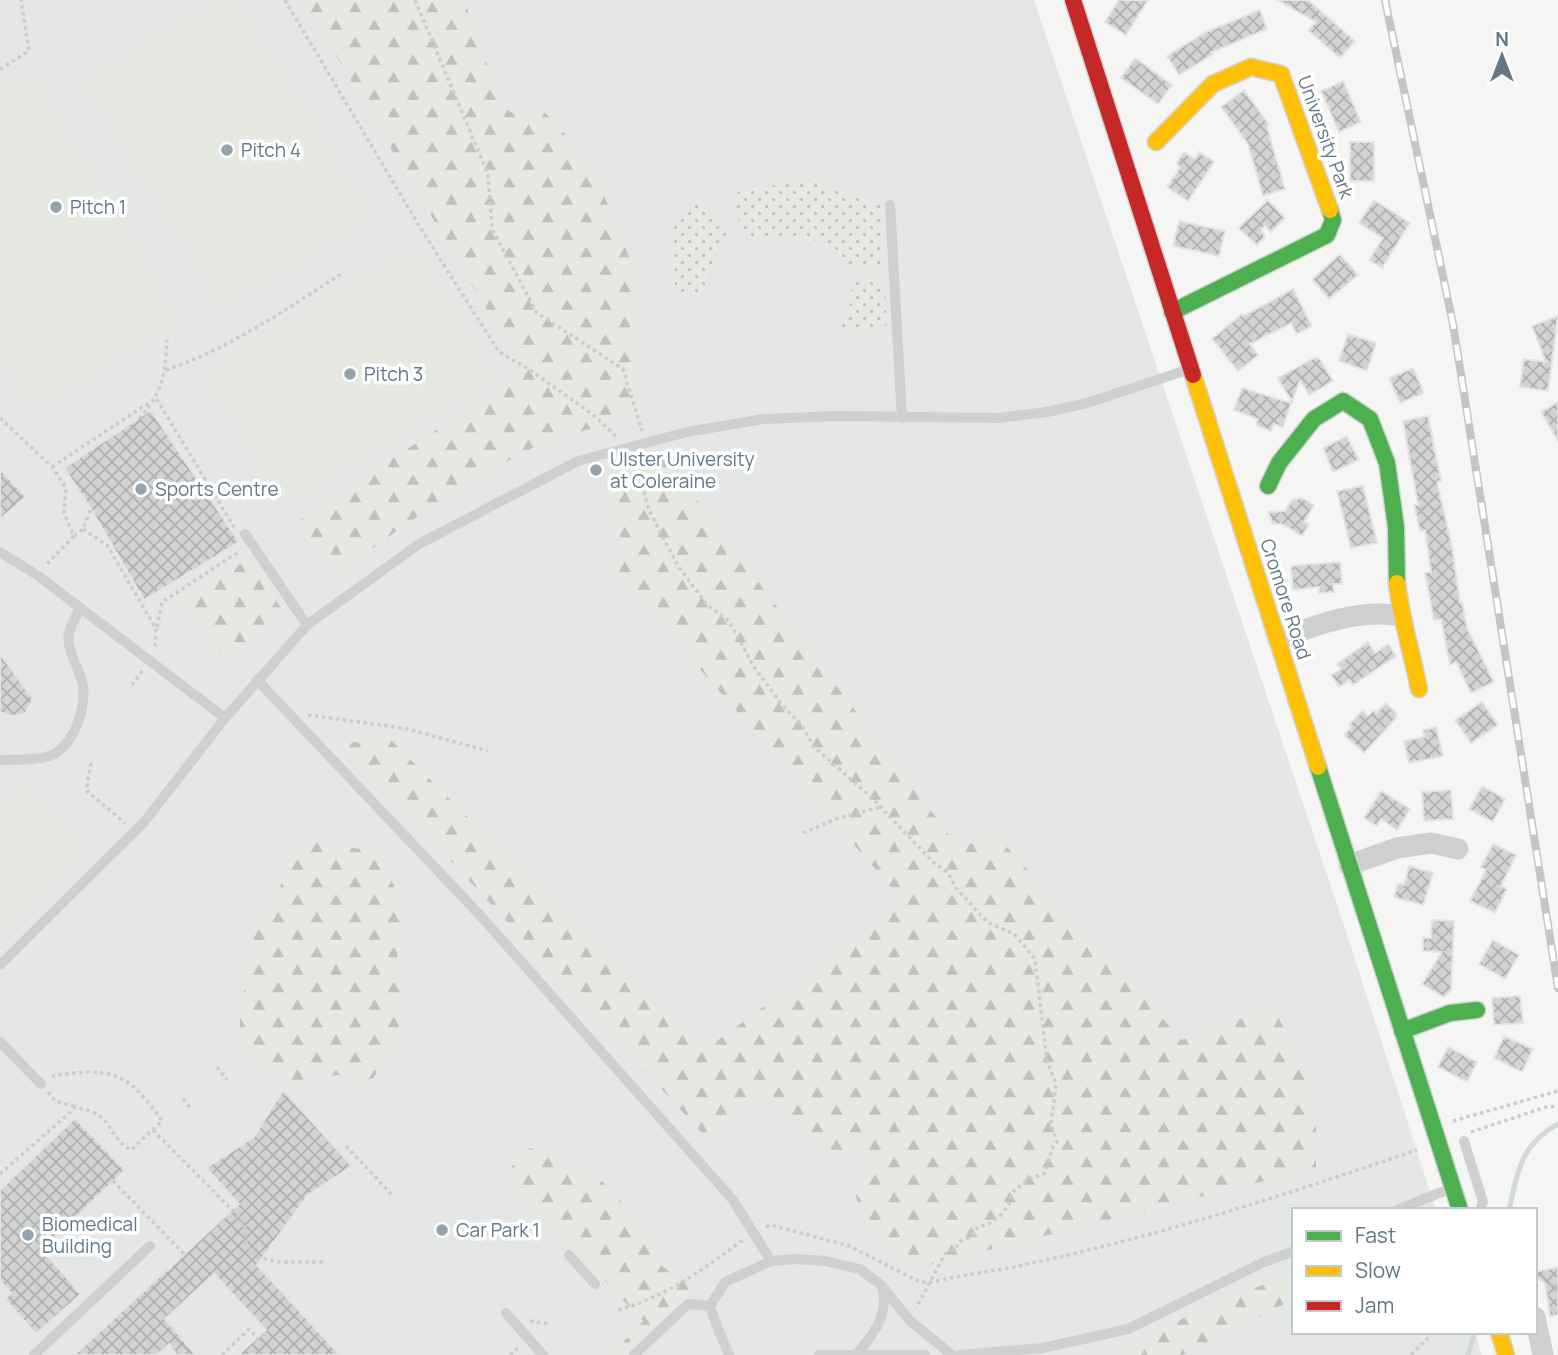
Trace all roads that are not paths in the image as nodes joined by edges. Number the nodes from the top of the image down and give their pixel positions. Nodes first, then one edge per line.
1 (1073, 0) edge
2 (1156, 142) dead end
3 (890, 205) dead end
4 (1172, 312) junction
5 (1190, 369) junction
6 (902, 418) junction
7 (1268, 486) dead end
8 (241, 532) road end
9 (0, 552) edge
10 (80, 608) junction
11 (1401, 616) junction
12 (307, 625) junction
13 (1278, 640) junction
14 (257, 680) junction
15 (1419, 689) dead end
16 (225, 718) junction
17 (0, 760) edge
18 (1458, 849) dead end
19 (1349, 865) junction
20 (0, 965) edge
21 (1477, 1010) dead end
22 (1402, 1031) junction
23 (0, 1042) edge
24 (41, 1084) road end
25 (1464, 1141) dead end
26 (1452, 1188) junction
27 (1402, 1208) edge
28 (1459, 1208) edge
29 (1481, 1208) edge
30 (150, 1246) dead end
31 (1292, 1252) edge
32 (569, 1255) dead end
33 (771, 1261) junction
34 (595, 1284) dead end
35 (881, 1285) junction
36 (710, 1306) junction
37 (506, 1313) dead end
38 (1537, 1326) edge
39 (1500, 1334) edge
40 (540, 1351) edge
41 (857, 1354) edge
42 (34, 1355) edge
43 (526, 1355) edge
44 (634, 1355) edge
45 (729, 1355) edge
46 (819, 1355) edge
47 (925, 1355) edge
48 (952, 1355) edge
49 (960, 1355) edge
50 (1506, 1355) edge
51 (1543, 1355) edge

1 - 4 main road, Cromore Road
2 - 4 main road, University Park
3 - 6 lane
4 - 5 main road, Cromore Road
5 - 6 lane
5 - 13 main road, Cromore Road
6 - 12 lane
7 - 11 main road
8 - 12 lane
9 - 10 lane
10 - 16 lane
10 - 17 lane
11 - 13 street
11 - 15 main road
12 - 14 lane
13 - 19 main road, Cromore Road
14 - 16 lane
14 - 33 lane
16 - 20 lane
18 - 19 street
19 - 22 main road, Cromore Road
21 - 22 main road
22 - 26 main road, Cromore Road
23 - 24 lane
25 - 29 lane
26 - 27 lane
26 - 28 main road, Cromore Road
30 - 42 lane
31 - 49 lane
32 - 34 lane
33 - 35 lane
33 - 36 lane
35 - 41 lane
35 - 48 lane
36 - 44 lane
36 - 45 lane
37 - 40 lane
38 - 51 street
39 - 50 main road
40 - 43 lane
41 - 46 lane
41 - 47 lane

